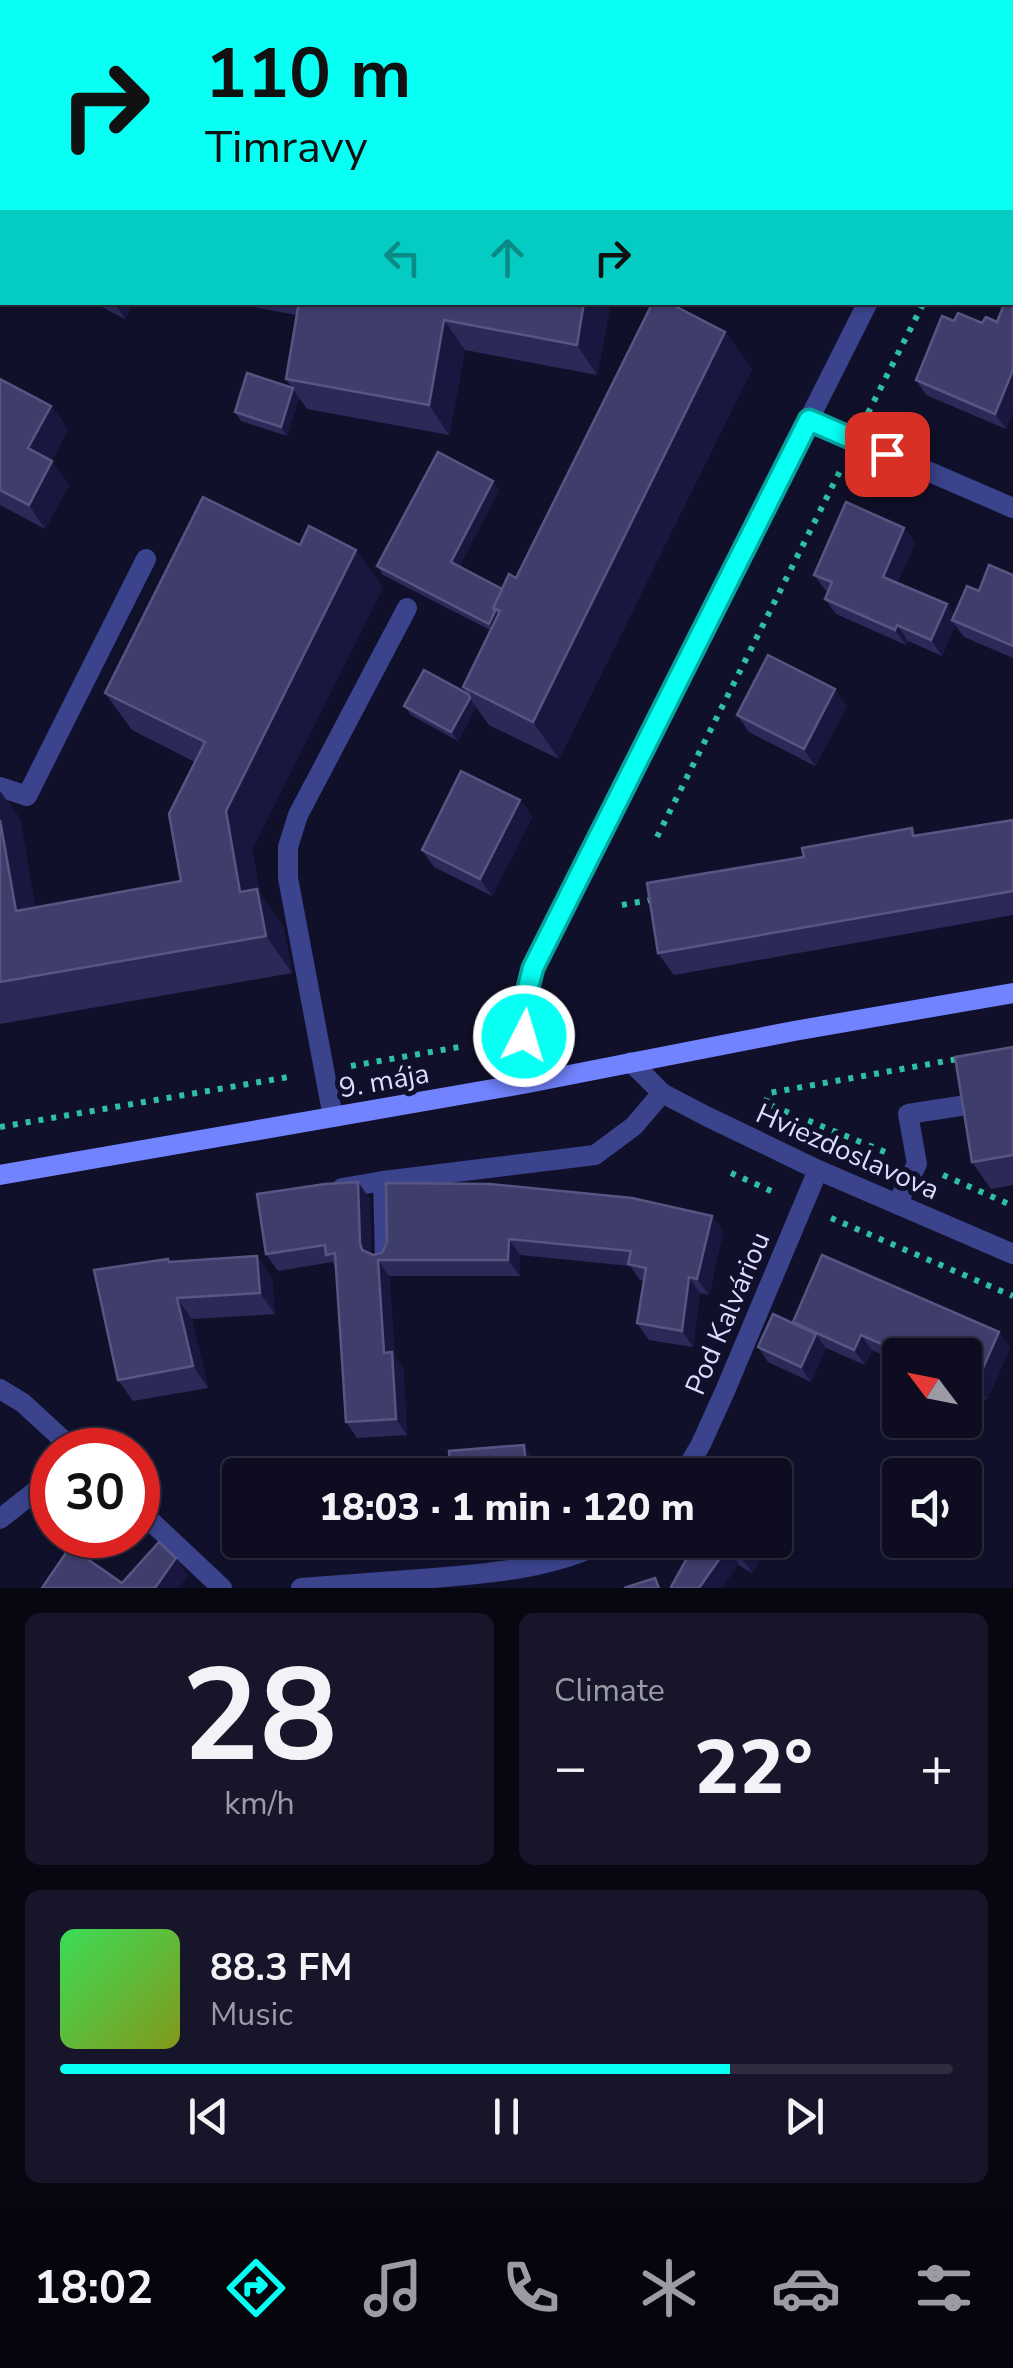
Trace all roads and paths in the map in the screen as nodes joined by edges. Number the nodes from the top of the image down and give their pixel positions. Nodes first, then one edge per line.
1 (866, 305) edge
2 (922, 305) edge
3 (867, 414) dead end
4 (809, 420) junction
5 (844, 463) dead end
6 (1013, 508) edge
7 (146, 559) dead end
8 (407, 608) dead end
9 (0, 787) edge
10 (657, 837) dead end
11 (672, 896) edge
12 (622, 905) dead end
13 (1013, 993) edge
14 (465, 1046) dead end
15 (975, 1056) edge
16 (631, 1062) junction
17 (325, 1071) junction
18 (528, 1082) junction
19 (662, 1093) junction
20 (765, 1103) dead end
21 (960, 1106) edge
22 (333, 1117) junction
23 (0, 1128) edge
24 (818, 1170) junction
25 (732, 1173) dead end
26 (0, 1176) edge
27 (382, 1181) junction
28 (342, 1188) edge
29 (896, 1204) junction
30 (802, 1205) junction
31 (1013, 1254) edge
32 (385, 1258) edge
33 (1013, 1296) edge
34 (0, 1389) edge
35 (50, 1428) edge
36 (692, 1458) edge
37 (30, 1495) edge
38 (0, 1519) edge
39 (160, 1530) edge
40 (560, 1558) edge
41 (222, 1588) edge
42 (301, 1588) edge

1 - 4 street
2 - 3 path
4 - 6 street
4 - 18 street
5 - 10 path
7 - 9 street
8 - 17 street
11 - 12 path
13 - 16 main road, 9. mája
14 - 17 path
15 - 20 path
16 - 18 main road, 9. mája
16 - 19 street, Hviezdoslavova
17 - 22 street
17 - 23 path
18 - 22 main road, 9. mája
19 - 24 street, Hviezdoslavova
19 - 27 street
21 - 29 street
22 - 26 main road, 9. mája
24 - 29 street, Hviezdoslavova
24 - 30 street, Pod Kalváriou
25 - 30 path
27 - 28 street
27 - 32 street
29 - 31 street, Hviezdoslavova
30 - 33 path
30 - 36 street, Pod Kalváriou
34 - 35 street
37 - 38 street
39 - 41 street
40 - 42 street

